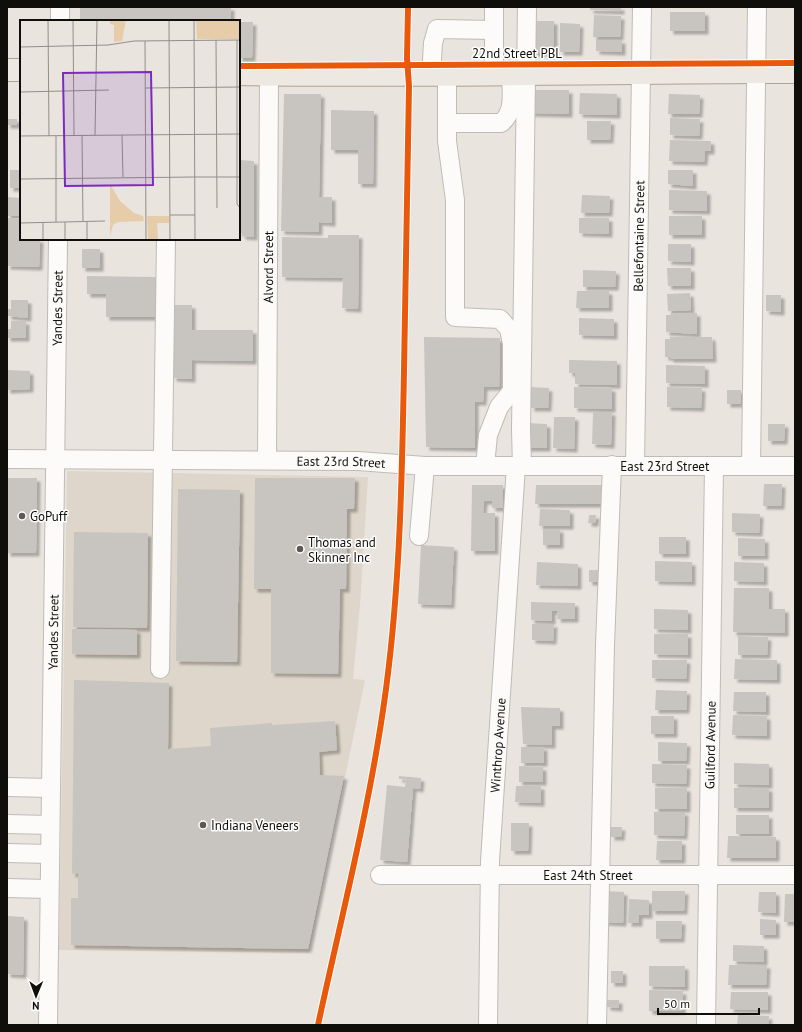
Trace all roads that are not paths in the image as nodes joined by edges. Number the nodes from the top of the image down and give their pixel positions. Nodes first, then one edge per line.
1 (60, 7) edge
2 (494, 7) edge
3 (527, 7) edge
4 (642, 7) edge
5 (757, 7) edge
6 (60, 20) edge
7 (494, 30) junction
8 (7, 70) edge
9 (20, 70) edge
10 (642, 71) junction
11 (756, 72) junction
12 (795, 72) edge
13 (510, 73) junction
14 (240, 74) edge
15 (269, 74) junction
16 (439, 76) junction
17 (447, 123) junction
18 (58, 240) edge
19 (166, 240) edge
20 (7, 459) edge
21 (55, 460) junction
22 (163, 460) junction
23 (267, 460) junction
24 (612, 465) junction
25 (635, 465) junction
26 (425, 466) junction
27 (485, 466) junction
28 (519, 466) junction
29 (714, 466) junction
30 (751, 466) junction
31 (795, 466) edge
32 (419, 536) dead end
33 (160, 669) dead end
34 (7, 787) edge
35 (50, 788) junction
36 (7, 824) edge
37 (50, 824) junction
38 (7, 853) edge
39 (49, 854) junction
40 (380, 875) dead end
41 (490, 875) junction
42 (600, 875) junction
43 (707, 875) junction
44 (795, 875) edge
45 (7, 888) edge
46 (48, 889) junction
47 (48, 1025) edge
48 (488, 1025) edge
49 (597, 1025) edge
50 (706, 1025) edge

1 - 6 street
2 - 7 street
3 - 13 street
4 - 10 street, Bellefontaine Street
5 - 11 street
7 - 13 street
7 - 16 street
8 - 9 main road
10 - 11 main road
10 - 13 main road
10 - 25 street, Bellefontaine Street
11 - 12 main road
11 - 30 street
13 - 16 main road
13 - 17 street
13 - 28 street, Winthrop Avenue
14 - 15 main road
15 - 16 main road
15 - 23 street, Alvord Street
16 - 17 street
17 - 27 street
18 - 21 street, Yandes Street
19 - 22 street
20 - 21 street, East 23rd Street
21 - 22 street, East 23rd Street
21 - 35 street, Yandes Street
22 - 23 street, East 23rd Street
22 - 33 street
23 - 26 street, East 23rd Street
24 - 25 street, East 23rd Street
24 - 28 street, East 23rd Street
24 - 42 street
25 - 29 street, East 23rd Street
26 - 27 street, East 23rd Street
26 - 32 street
27 - 28 street, East 23rd Street
28 - 41 street, Winthrop Avenue
29 - 30 street, East 23rd Street
29 - 43 street, Guilford Avenue
30 - 31 street, East 23rd Street
34 - 35 street
35 - 37 street, Yandes Street
36 - 37 street
37 - 39 street, Yandes Street
38 - 39 street
39 - 46 street, Yandes Street
40 - 41 street, East 24th Street
41 - 42 street, East 24th Street
41 - 48 street, Winthrop Avenue
42 - 43 street, East 24th Street
42 - 49 street
43 - 44 street, East 24th Street
43 - 50 street, Guilford Avenue
45 - 46 street
46 - 47 street, Yandes Street

